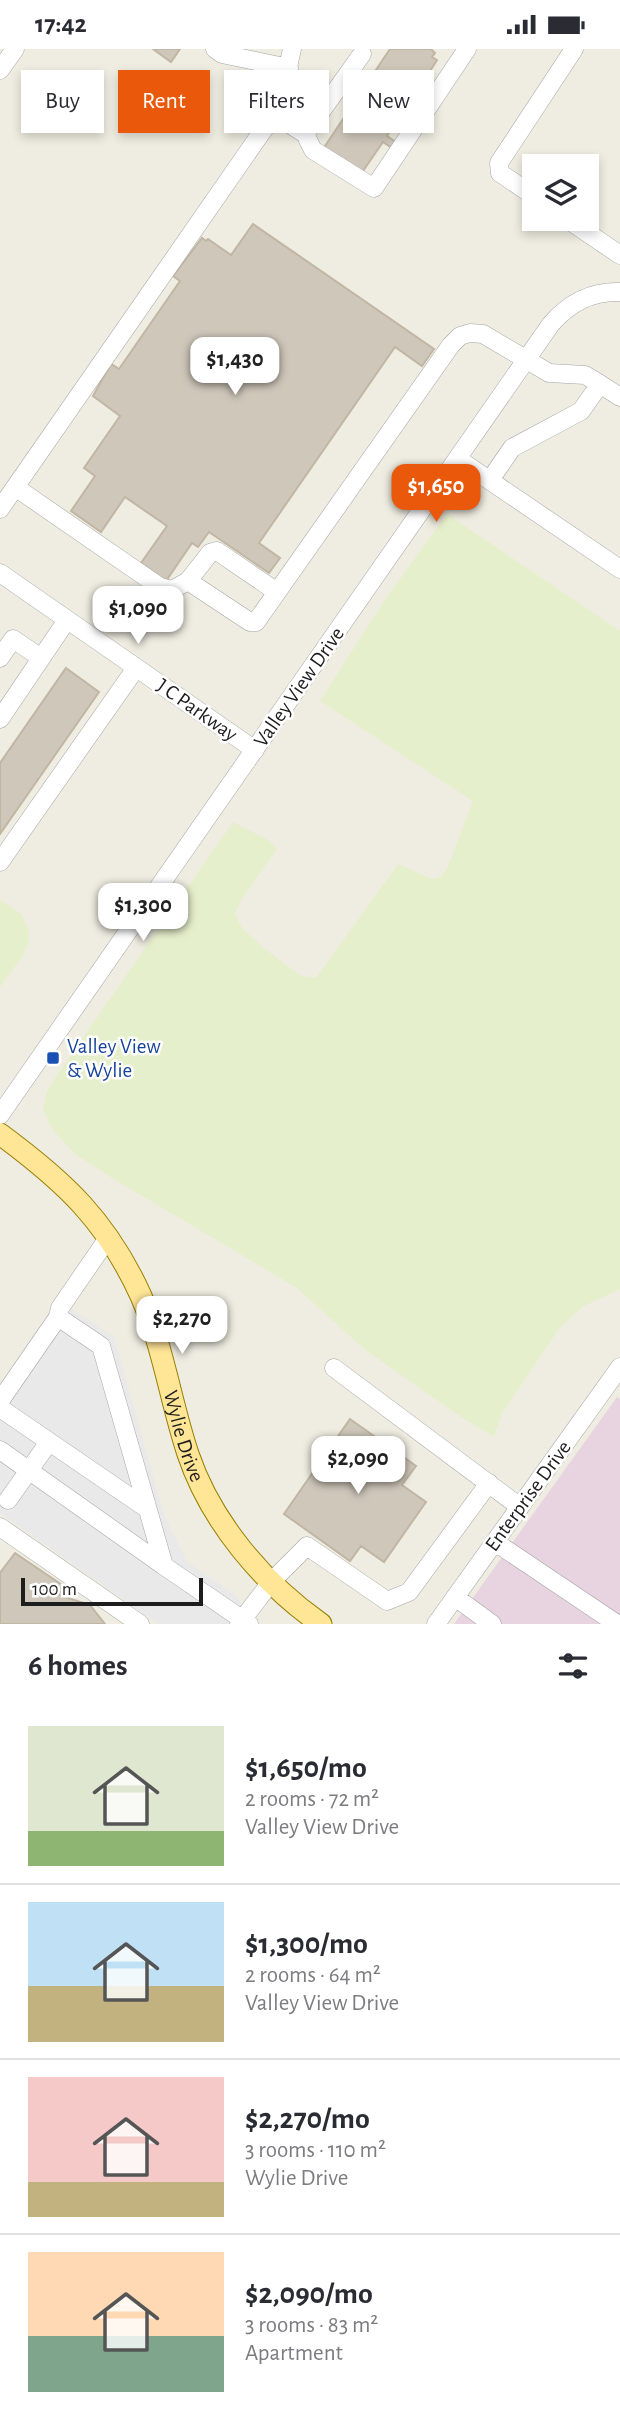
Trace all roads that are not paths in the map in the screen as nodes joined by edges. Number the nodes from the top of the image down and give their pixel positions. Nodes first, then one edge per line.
1 (15, 49) edge
2 (215, 49) edge
3 (292, 49) edge
4 (467, 49) edge
5 (574, 49) edge
6 (360, 51) edge
7 (289, 68) joint
8 (0, 70) edge
9 (260, 133) edge
10 (305, 134) joint
11 (522, 188) edge
12 (586, 231) edge
13 (619, 251) edge
14 (620, 292) edge
15 (525, 360) junction
16 (600, 384) junction
17 (620, 397) edge
18 (458, 459) junction
19 (490, 480) junction
20 (15, 487) junction
21 (0, 509) edge
22 (620, 569) edge
23 (0, 573) edge
24 (188, 581) junction
25 (277, 592) junction
26 (67, 620) junction
27 (6, 635) edge
28 (0, 658) edge
29 (41, 658) junction
30 (136, 668) junction
31 (0, 719) edge
32 (255, 750) junction
33 (0, 862) edge
34 (0, 1115) edge
35 (0, 1134) edge
36 (108, 1238) junction
37 (58, 1317) junction
38 (620, 1367) edge
39 (334, 1368) dead end
40 (0, 1401) edge
41 (0, 1408) edge
42 (49, 1441) junction
43 (0, 1450) edge
44 (29, 1470) junction
45 (489, 1483) junction
46 (4, 1497) edge
47 (520, 1507) junction
48 (146, 1508) junction
49 (0, 1517) edge
50 (0, 1527) edge
51 (495, 1542) junction
52 (164, 1566) junction
53 (271, 1582) junction
54 (455, 1597) junction
55 (243, 1623) edge
56 (140, 1624) edge
57 (321, 1624) edge
58 (436, 1624) edge
59 (492, 1624) edge
60 (617, 1624) edge

1 - 8 street
2 - 7 street
3 - 7 street
4 - 10 street
5 - 11 street
6 - 10 street
9 - 20 street
12 - 13 street
14 - 15 street, Valley View Drive
15 - 16 street
15 - 18 street, Valley View Drive
15 - 25 street
16 - 17 street
16 - 19 street
18 - 19 street
18 - 32 street, Valley View Drive
19 - 22 street
20 - 21 street
20 - 24 street
23 - 26 street, J C Parkway
24 - 25 street
24 - 25 street
26 - 29 street
26 - 30 street, J C Parkway
27 - 28 street
27 - 29 street
29 - 31 street
30 - 32 street, J C Parkway
30 - 33 street
32 - 34 street, Valley View Drive
35 - 36 main road, Wylie Drive
36 - 37 street
36 - 53 main road, Wylie Drive
37 - 40 street
37 - 48 street
38 - 47 street, Enterprise Drive
39 - 45 street
41 - 42 street
42 - 44 street
42 - 48 street
43 - 44 street
44 - 46 street
44 - 52 street
45 - 47 street
45 - 53 street
46 - 49 street
47 - 51 street, Enterprise Drive
48 - 52 street
50 - 56 street
51 - 54 street, Enterprise Drive
51 - 60 street
52 - 55 street
53 - 55 street
53 - 57 main road, Wylie Drive
54 - 58 street, Enterprise Drive
54 - 59 street

